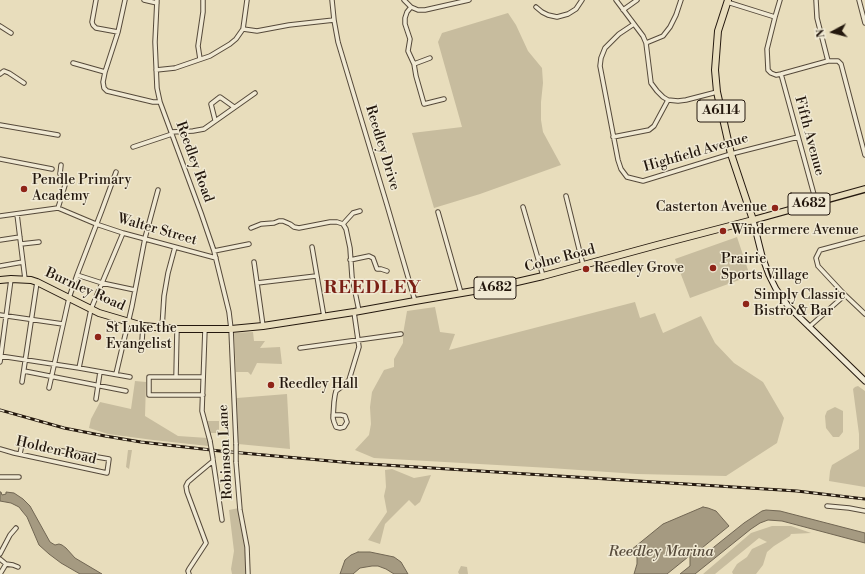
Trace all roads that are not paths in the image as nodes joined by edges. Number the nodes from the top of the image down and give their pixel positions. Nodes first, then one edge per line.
1 (96, 0) edge
2 (125, 0) edge
3 (144, 0) edge
4 (203, 0) edge
5 (247, 0) edge
6 (332, 0) edge
7 (404, 0) edge
8 (469, 0) edge
9 (582, 0) edge
10 (616, 0) edge
11 (637, 0) edge
12 (681, 0) edge
13 (780, 0) edge
14 (816, 0) edge
15 (859, 0) edge
16 (728, 1) edge
17 (157, 2) edge
18 (411, 7) junction
19 (536, 7) dead end
20 (623, 10) junction
21 (775, 17) junction
22 (334, 20) junction
23 (865, 23) edge
24 (634, 24) junction
25 (0, 26) edge
26 (243, 29) junction
27 (118, 32) junction
28 (11, 33) dead end
29 (646, 43) junction
30 (430, 58) dead end
31 (200, 60) junction
32 (828, 61) junction
33 (73, 62) dead end
34 (414, 64) junction
35 (156, 70) junction
36 (105, 72) junction
37 (0, 74) edge
38 (781, 74) junction
39 (24, 83) dead end
40 (717, 92) junction
41 (255, 93) dead end
42 (444, 99) dead end
43 (668, 100) junction
44 (160, 102) junction
45 (234, 107) junction
46 (215, 120) junction
47 (0, 125) edge
48 (171, 133) junction
49 (58, 135) dead end
50 (613, 137) junction
51 (798, 137) junction
52 (133, 147) dead end
53 (731, 154) junction
54 (865, 155) edge
55 (0, 159) edge
56 (61, 165) dead end
57 (52, 169) dead end
58 (116, 172) dead end
59 (865, 188) edge
60 (158, 190) dead end
61 (566, 196) dead end
62 (816, 202) junction
63 (523, 207) dead end
64 (58, 208) junction
65 (360, 212) dead end
66 (438, 212) dead end
67 (17, 214) junction
68 (0, 216) edge
69 (753, 220) junction
70 (96, 224) junction
71 (343, 224) junction
72 (251, 228) dead end
73 (123, 233) junction
74 (20, 237) junction
75 (145, 238) junction
76 (865, 238) edge
77 (0, 240) edge
78 (39, 242) dead end
79 (21, 244) junction
80 (249, 244) dead end
81 (175, 247) junction
82 (312, 247) dead end
83 (214, 251) junction
84 (216, 258) junction
85 (350, 260) junction
86 (23, 262) junction
87 (254, 262) dead end
88 (583, 265) junction
89 (0, 266) edge
90 (387, 271) dead end
91 (77, 275) junction
92 (316, 276) junction
93 (543, 276) junction
94 (11, 279) junction
95 (25, 279) junction
96 (0, 280) edge
97 (37, 282) junction
98 (102, 283) junction
99 (257, 283) junction
100 (135, 290) junction
101 (461, 294) junction
102 (845, 295) junction
103 (69, 298) junction
104 (415, 301) junction
105 (91, 309) junction
106 (357, 312) junction
107 (865, 314) edge
108 (0, 315) edge
109 (6, 316) junction
110 (324, 317) junction
111 (31, 320) junction
112 (129, 322) junction
113 (63, 324) junction
114 (143, 326) junction
115 (263, 326) junction
116 (810, 327) junction
117 (162, 328) junction
118 (204, 328) junction
119 (231, 328) junction
120 (177, 329) junction
121 (401, 334) dead end
122 (359, 340) junction
123 (142, 341) dead end
124 (300, 348) dead end
125 (0, 356) edge
126 (25, 359) junction
127 (0, 362) edge
128 (55, 364) junction
129 (80, 368) junction
130 (24, 371) junction
131 (100, 372) junction
132 (116, 374) junction
133 (52, 377) junction
134 (130, 377) dead end
135 (176, 377) junction
136 (203, 377) junction
137 (865, 381) edge
138 (22, 382) dead end
139 (97, 385) junction
140 (49, 388) dead end
141 (126, 391) dead end
142 (203, 396) junction
143 (96, 399) dead end
144 (334, 415) junction
145 (0, 449) edge
146 (20, 454) junction
147 (213, 460) junction
148 (0, 477) edge
149 (19, 477) dead end
150 (827, 506) dead end
151 (865, 511) edge
152 (222, 520) dead end
153 (16, 528) dead end
154 (0, 554) edge
155 (0, 559) edge
156 (6, 564) junction
157 (18, 567) dead end
158 (0, 574) edge
159 (189, 574) edge
160 (248, 574) edge

1 - 27 street
2 - 27 street
3 - 17 street
4 - 31 street
5 - 26 street
6 - 22 street, Reedley Drive
7 - 18 street
8 - 18 street
9 - 19 street
10 - 20 street
11 - 20 street
12 - 29 street
13 - 21 street
14 - 32 street
15 - 23 street
16 - 21 street
16 - 40 highway, A6114
17 - 35 street, Reedley Road
18 - 34 street
20 - 24 street
21 - 38 street
22 - 26 street
22 - 104 street, Reedley Drive
24 - 29 street
24 - 50 street, Highfield Avenue
25 - 28 street
26 - 31 street
27 - 36 street
29 - 43 street
30 - 34 street
31 - 35 street
32 - 38 street
32 - 54 street
33 - 36 street
34 - 42 street
35 - 44 street, Reedley Road
36 - 44 street
37 - 39 street
38 - 51 street, Fifth Avenue
40 - 43 street
40 - 53 highway, A6114
41 - 45 street
43 - 50 street
44 - 48 street, Reedley Road
45 - 46 street
45 - 46 street
46 - 48 street
47 - 49 street
48 - 52 street
48 - 83 street, Reedley Road
50 - 53 street, Highfield Avenue
51 - 53 street, Highfield Avenue
51 - 62 street, Fifth Avenue
53 - 69 highway, A6114
55 - 57 street
56 - 64 street
58 - 70 street
59 - 62 main road, Colne Road / A682
60 - 75 street
61 - 88 street
62 - 69 main road, Colne Road / A682
63 - 93 street
64 - 67 street
64 - 70 street, Walter Street
65 - 71 street
66 - 101 street
67 - 68 street
67 - 74 street
69 - 88 highway, Colne Road / A682
69 - 116 street
70 - 73 street, Walter Street
70 - 91 street
71 - 72 street
71 - 85 street
73 - 75 street, Walter Street
73 - 98 street
74 - 77 street
74 - 79 street
75 - 81 street, Walter Street
75 - 100 street
76 - 102 street
78 - 79 street
79 - 86 street
80 - 83 street
81 - 84 street, Walter Street
81 - 117 street
82 - 92 street
83 - 84 street, Reedley Road
84 - 119 street, Reedley Road
85 - 90 street
85 - 106 street
86 - 89 street
86 - 95 street
87 - 99 street
88 - 93 highway, Colne Road / A682
91 - 98 street
91 - 103 street
92 - 99 street
92 - 110 street
93 - 101 highway, Colne Road / A682
94 - 95 highway, Burnley Road / A682
94 - 96 highway, Burnley Road / A682
94 - 109 street
95 - 97 highway, Burnley Road / A682
97 - 103 highway, Burnley Road / A682
97 - 111 street
98 - 100 street
98 - 105 street
99 - 115 street
100 - 112 street
101 - 104 highway, Colne Road / A682
102 - 107 street
102 - 116 street
103 - 105 highway, Burnley Road / A682
103 - 113 street
104 - 106 highway, Colne Road / A682
105 - 112 highway, Burnley Road / A682
105 - 129 street
106 - 110 highway, Colne Road / A682
106 - 122 street
108 - 109 street
109 - 111 street
109 - 125 street
110 - 115 highway, Colne Road / A682
111 - 113 street
111 - 126 street
112 - 114 highway, Burnley Road / A682
112 - 132 street
113 - 128 street
114 - 117 highway, Burnley Road / A682
114 - 123 street
115 - 119 highway, Colne Road / A682
116 - 137 street
117 - 120 highway, Burnley Road / A682
118 - 119 highway, Burnley Road / A682
118 - 120 highway, Burnley Road / A682
118 - 136 street
119 - 160 street, Robinson Lane, bridge
120 - 135 street
121 - 122 street
122 - 124 street
122 - 144 street
125 - 126 street
125 - 127 street
126 - 128 street
126 - 130 street
128 - 129 street
128 - 133 street
129 - 131 street
130 - 133 street
130 - 138 street
131 - 132 street
131 - 139 street
132 - 134 street
133 - 139 street
133 - 140 street
135 - 136 street
135 - 142 street
136 - 142 street
139 - 141 street
139 - 143 street
142 - 147 street, bridge
144 - 144 street
145 - 146 street, Holden Road
146 - 146 street, Holden Road
147 - 152 street
147 - 159 street
148 - 149 street
150 - 151 street
153 - 154 street
155 - 156 street
156 - 157 street
156 - 158 street

